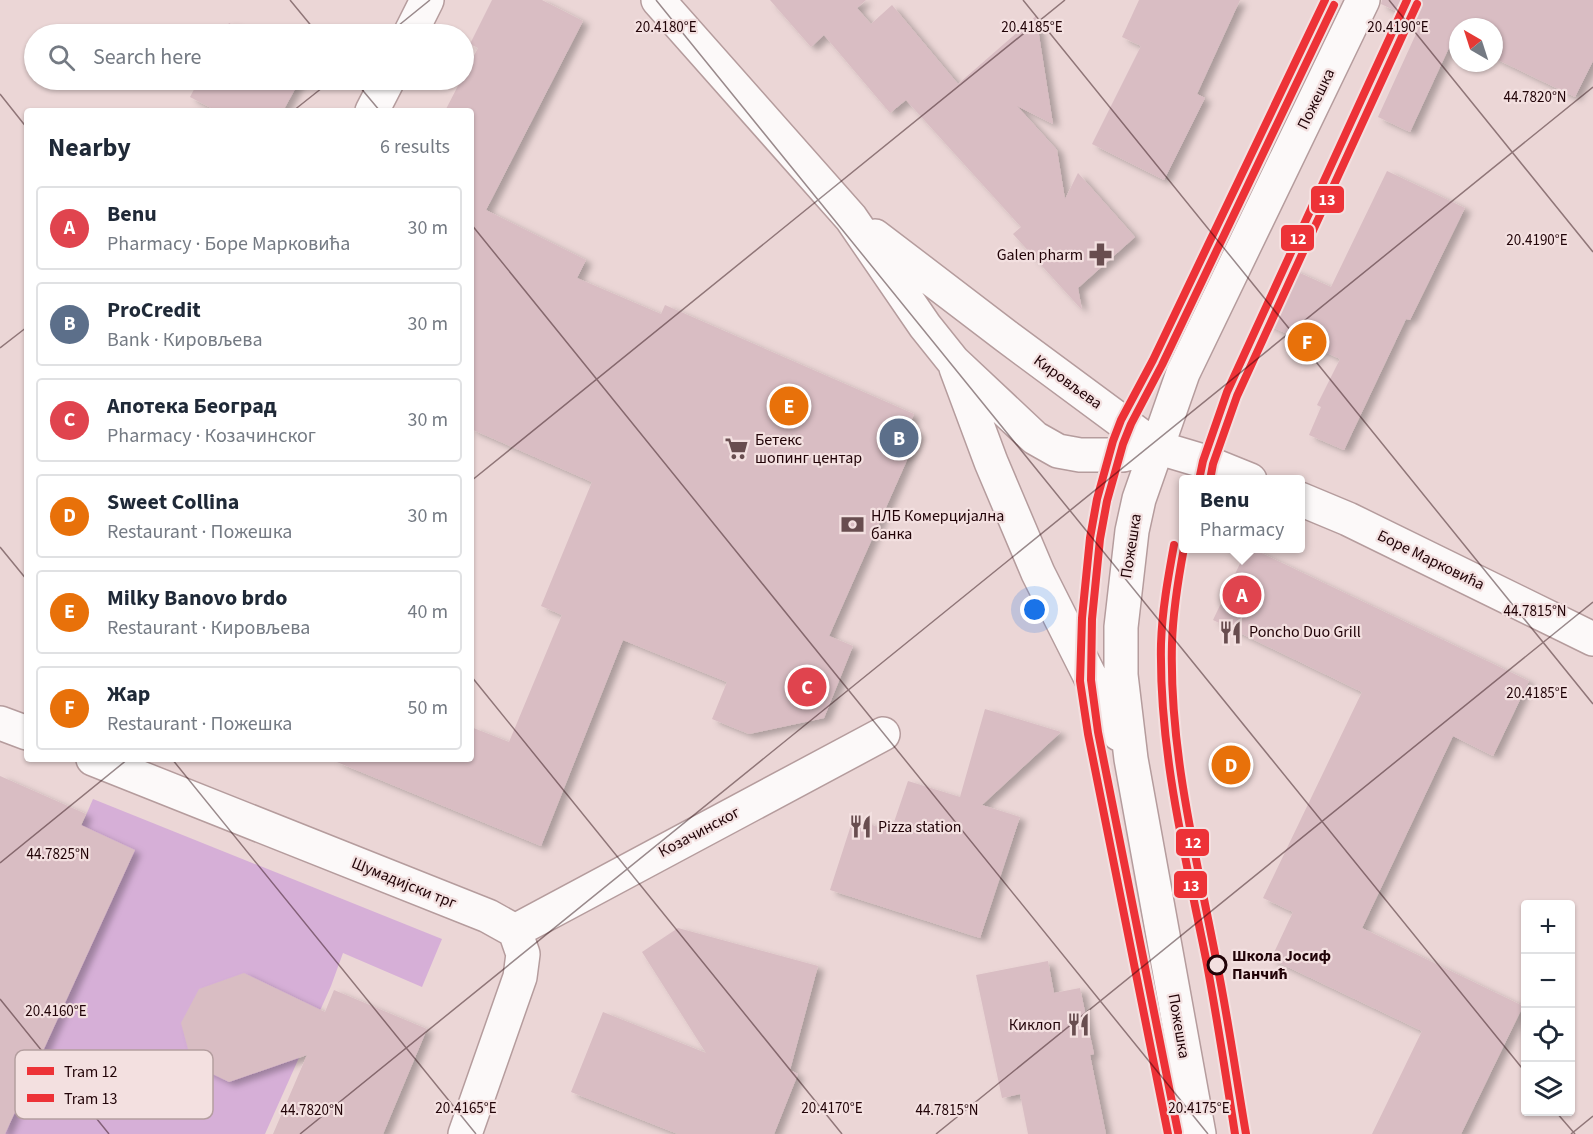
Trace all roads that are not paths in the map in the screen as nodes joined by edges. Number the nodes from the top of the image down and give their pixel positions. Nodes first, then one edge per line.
1 (658, 0) edge
2 (1363, 0) edge
3 (382, 90) edge
4 (373, 108) edge
5 (851, 218) junction
6 (953, 361) junction
7 (1156, 447) junction
8 (1238, 475) edge
9 (1305, 502) edge
10 (1593, 639) edge
11 (0, 723) edge
12 (24, 732) edge
13 (883, 734) dead end
14 (1131, 759) junction
15 (101, 762) edge
16 (515, 931) junction
17 (467, 1134) edge
18 (1199, 1134) edge

1 - 5 main road, Кировљева
2 - 7 main road, Пожешка
3 - 4 main road
5 - 6 main road, Кировљева
5 - 7 main road, Кировљева
6 - 7 main road, Кировљева
6 - 14 main road
7 - 8 main road
7 - 14 main road, Пожешка
9 - 10 main road, Боре Марковића
11 - 12 main road
13 - 16 main road, Козачинског
14 - 18 main road, Пожешка
15 - 16 main road, Шумадијски трг
16 - 17 main road

